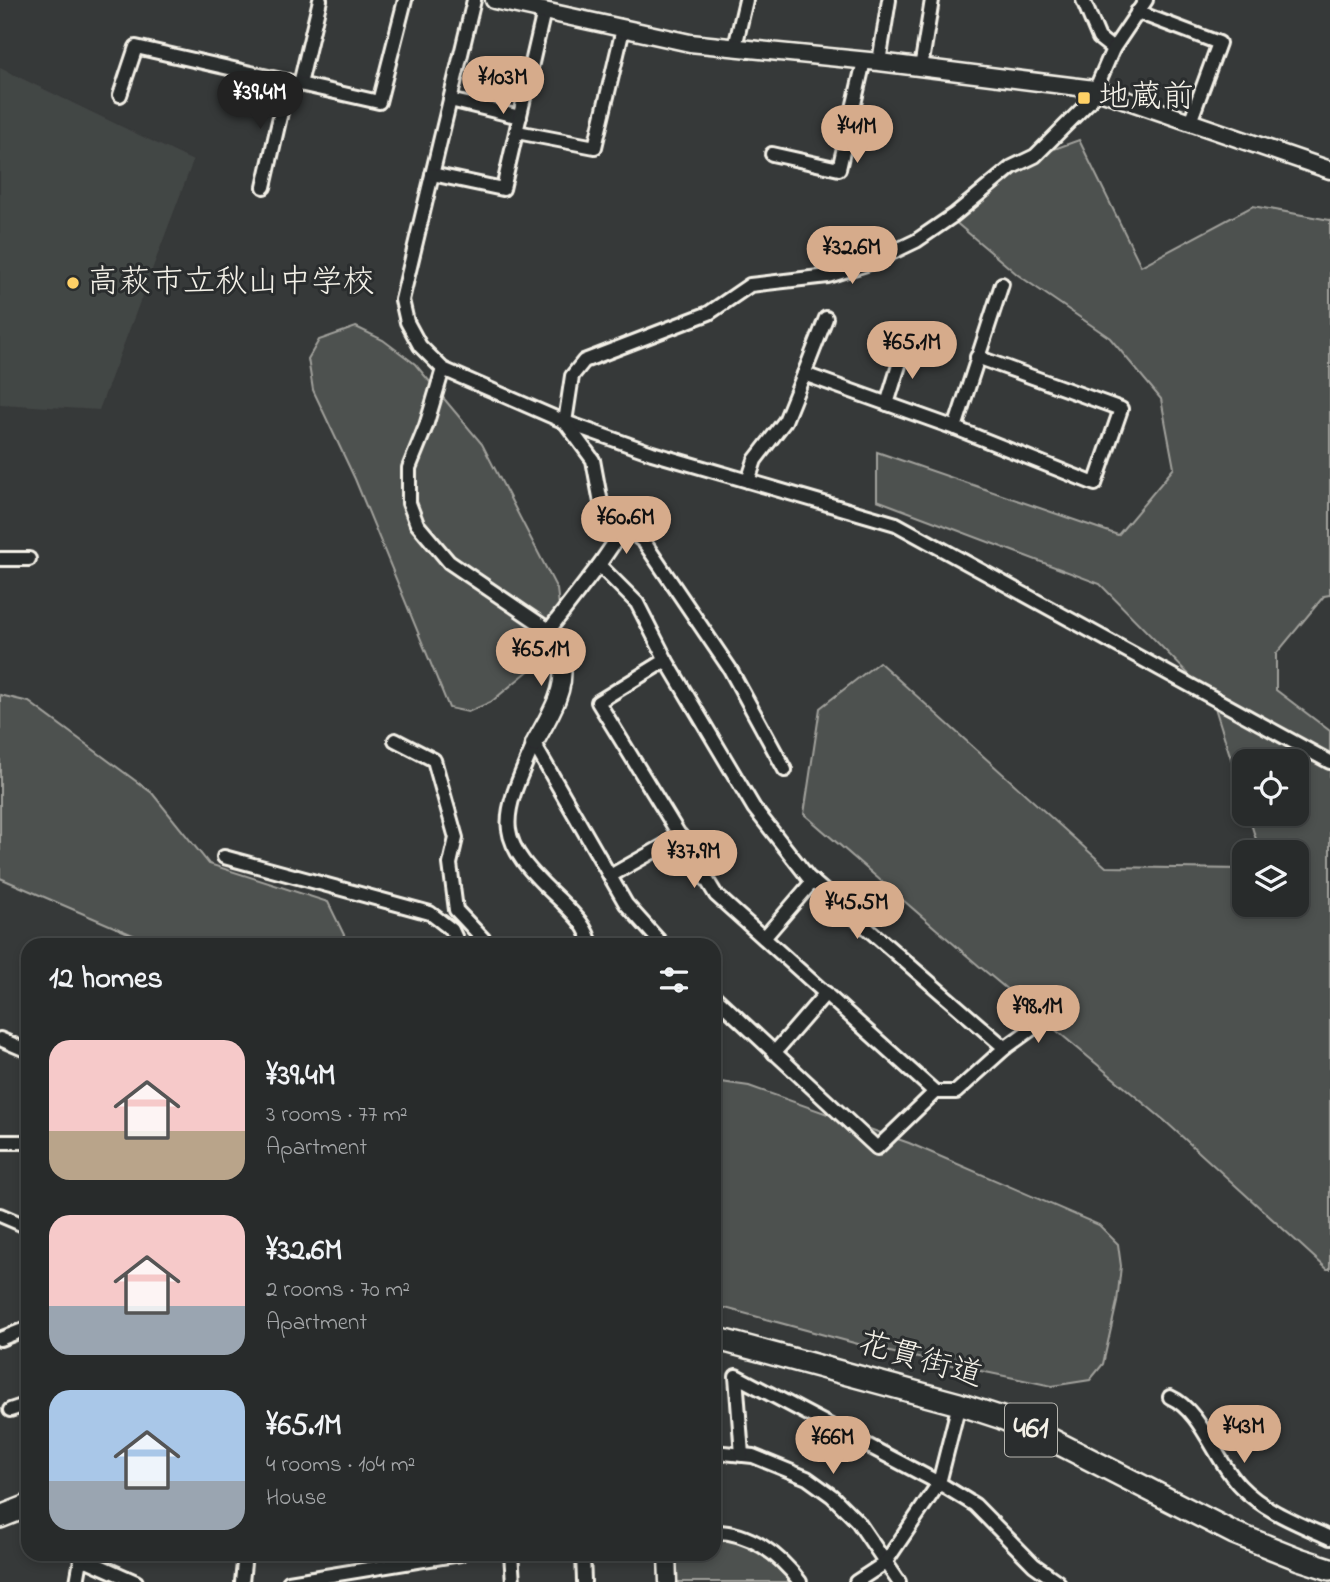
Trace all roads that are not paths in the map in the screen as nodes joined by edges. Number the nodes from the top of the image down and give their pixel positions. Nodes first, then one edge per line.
1 (320, 0) edge
2 (405, 0) edge
3 (474, 0) edge
4 (494, 0) edge
5 (746, 0) edge
6 (889, 0) edge
7 (932, 0) edge
8 (1083, 0) edge
9 (1146, 0) edge
10 (544, 11) junction
11 (1138, 12) junction
12 (623, 29) junction
13 (735, 47) junction
14 (1113, 49) junction
15 (872, 61) junction
16 (921, 68) junction
17 (294, 83) junction
18 (1094, 89) junction
19 (120, 95) dead end
20 (450, 100) junction
21 (520, 117) junction
22 (1190, 122) junction
23 (517, 132) junction
24 (772, 153) dead end
25 (1330, 170) edge
26 (432, 174) junction
27 (264, 187) dead end
28 (1002, 284) dead end
29 (826, 318) dead end
30 (904, 349) dead end
31 (977, 357) junction
32 (443, 369) junction
33 (804, 374) junction
34 (887, 404) junction
35 (565, 422) junction
36 (955, 428) junction
37 (748, 481) junction
38 (625, 527) junction
39 (0, 559) edge
40 (29, 559) dead end
41 (599, 565) junction
42 (549, 630) junction
43 (666, 660) junction
44 (395, 740) dead end
45 (534, 744) junction
46 (1330, 762) edge
47 (785, 770) dead end
48 (681, 836) junction
49 (223, 857) dead end
50 (610, 876) junction
51 (813, 881) junction
52 (456, 938) edge
53 (482, 938) edge
54 (589, 938) edge
55 (657, 938) edge
56 (764, 938) junction
57 (826, 993) junction
58 (721, 1003) edge
59 (1051, 1015) dead end
60 (0, 1039) edge
61 (21, 1048) edge
62 (1005, 1048) junction
63 (774, 1054) junction
64 (935, 1092) junction
65 (0, 1142) edge
66 (21, 1142) edge
67 (0, 1215) edge
68 (21, 1224) edge
69 (21, 1331) edge
70 (0, 1339) edge
71 (721, 1340) edge
72 (1170, 1397) dead end
73 (959, 1404) junction
74 (21, 1406) edge
75 (10, 1410) dead end
76 (721, 1453) edge
77 (742, 1455) junction
78 (939, 1483) junction
79 (21, 1509) edge
80 (0, 1517) edge
81 (721, 1533) edge
82 (1330, 1538) edge
83 (81, 1561) edge
84 (92, 1561) edge
85 (244, 1561) edge
86 (417, 1561) edge
87 (512, 1561) edge
88 (583, 1561) edge
89 (667, 1561) edge
90 (885, 1563) junction
91 (1330, 1569) edge
92 (77, 1582) edge
93 (136, 1582) edge
94 (242, 1582) edge
95 (289, 1582) edge
96 (513, 1582) edge
97 (584, 1582) edge
98 (668, 1582) edge
99 (800, 1582) edge
100 (856, 1582) edge
101 (899, 1582) edge
102 (1058, 1582) edge

1 - 17 street
2 - 17 street
3 - 20 street
4 - 10 street
5 - 13 street
6 - 15 street
7 - 16 street
8 - 14 street
9 - 11 street
10 - 12 street
10 - 21 street
11 - 14 street
11 - 22 street
12 - 13 street
12 - 23 street
13 - 15 street
14 - 18 street
15 - 16 street
15 - 24 street
16 - 18 street
17 - 19 street
17 - 27 street
18 - 22 street
18 - 35 street
20 - 21 street
20 - 26 street
21 - 23 street
22 - 25 street
23 - 26 street
26 - 32 street
28 - 31 street
29 - 33 street
30 - 34 street
31 - 36 street
31 - 36 street
32 - 35 street
32 - 42 street
33 - 34 street
33 - 37 street
34 - 36 street
35 - 37 street
35 - 38 street
37 - 46 street
38 - 41 street
38 - 47 street
39 - 40 street
41 - 42 street
41 - 43 street
42 - 45 street
43 - 48 street
43 - 51 street
44 - 53 street
45 - 50 street
45 - 54 street
48 - 50 street
48 - 56 street
49 - 52 street
50 - 55 street
51 - 56 street
51 - 62 street
56 - 57 street
57 - 63 street
57 - 64 street
58 - 63 street
59 - 62 street
60 - 61 street
62 - 64 street
63 - 64 street
65 - 66 street
67 - 68 street
69 - 70 street
71 - 73 highway, 花貫街道 / 461
72 - 82 street
73 - 78 street
73 - 91 highway, 花貫街道 / 461
74 - 75 street
76 - 77 street
77 - 78 street
77 - 90 street
78 - 90 street
78 - 102 street
79 - 80 highway
81 - 99 street
83 - 92 street
84 - 93 street
85 - 94 street
86 - 95 street
87 - 96 street
88 - 97 street
89 - 98 street
90 - 100 street
90 - 101 street

